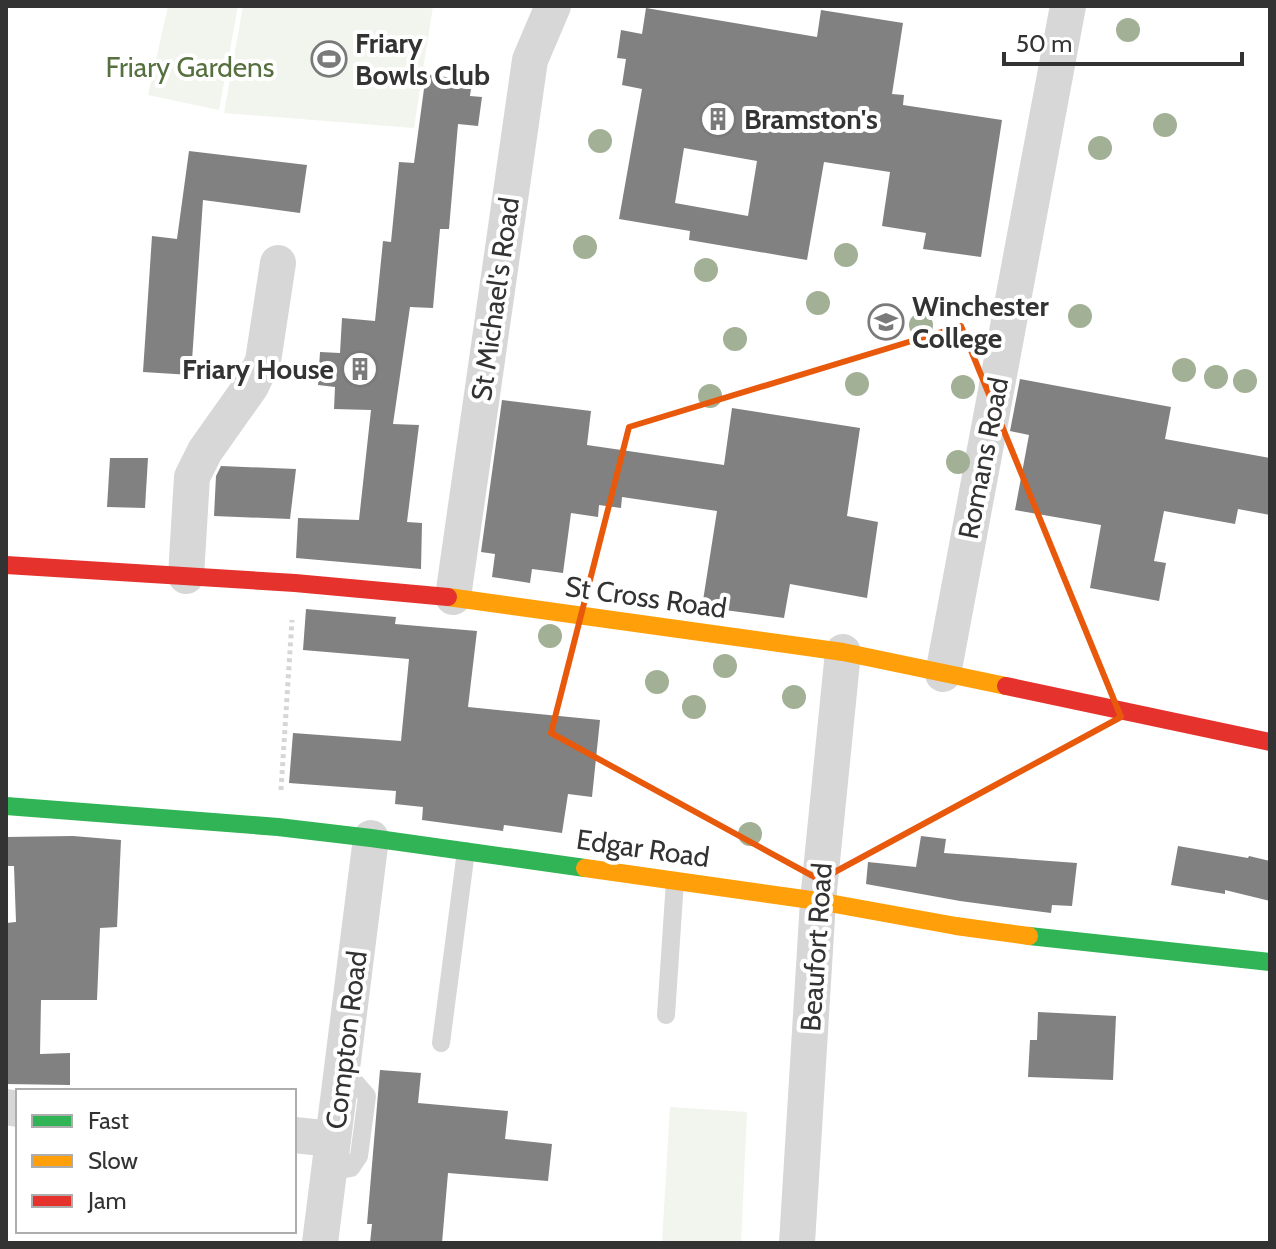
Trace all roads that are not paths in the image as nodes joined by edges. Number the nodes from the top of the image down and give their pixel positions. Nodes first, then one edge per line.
1 (553, 6) edge
2 (1068, 6) edge
3 (278, 263) dead end
4 (6, 565) edge
5 (186, 576) junction
6 (453, 597) junction
7 (843, 652) junction
8 (943, 674) junction
9 (1270, 742) edge
10 (6, 806) edge
11 (371, 838) junction
12 (466, 851) junction
13 (675, 881) junction
14 (818, 901) junction
15 (1270, 962) edge
16 (666, 1015) dead end
17 (441, 1043) dead end
18 (296, 1136) edge
19 (331, 1156) junction
20 (320, 1243) edge
21 (797, 1243) edge

1 - 6 street, St Michael's Road
2 - 8 street, Romans Road
3 - 5 street
4 - 5 main road, St Cross Road
5 - 6 main road, St Cross Road
6 - 7 main road, St Cross Road
7 - 8 main road, St Cross Road
7 - 14 street, Beaufort Road
8 - 9 main road, St Cross Road
10 - 11 main road, Edgar Road
11 - 12 main road, Edgar Road
11 - 19 street, Compton Road
12 - 13 main road, Edgar Road
12 - 17 lane
13 - 14 main road, Edgar Road
13 - 16 lane
14 - 15 main road, Edgar Road
14 - 21 street, Beaufort Road
18 - 19 street
19 - 20 street, Compton Road

